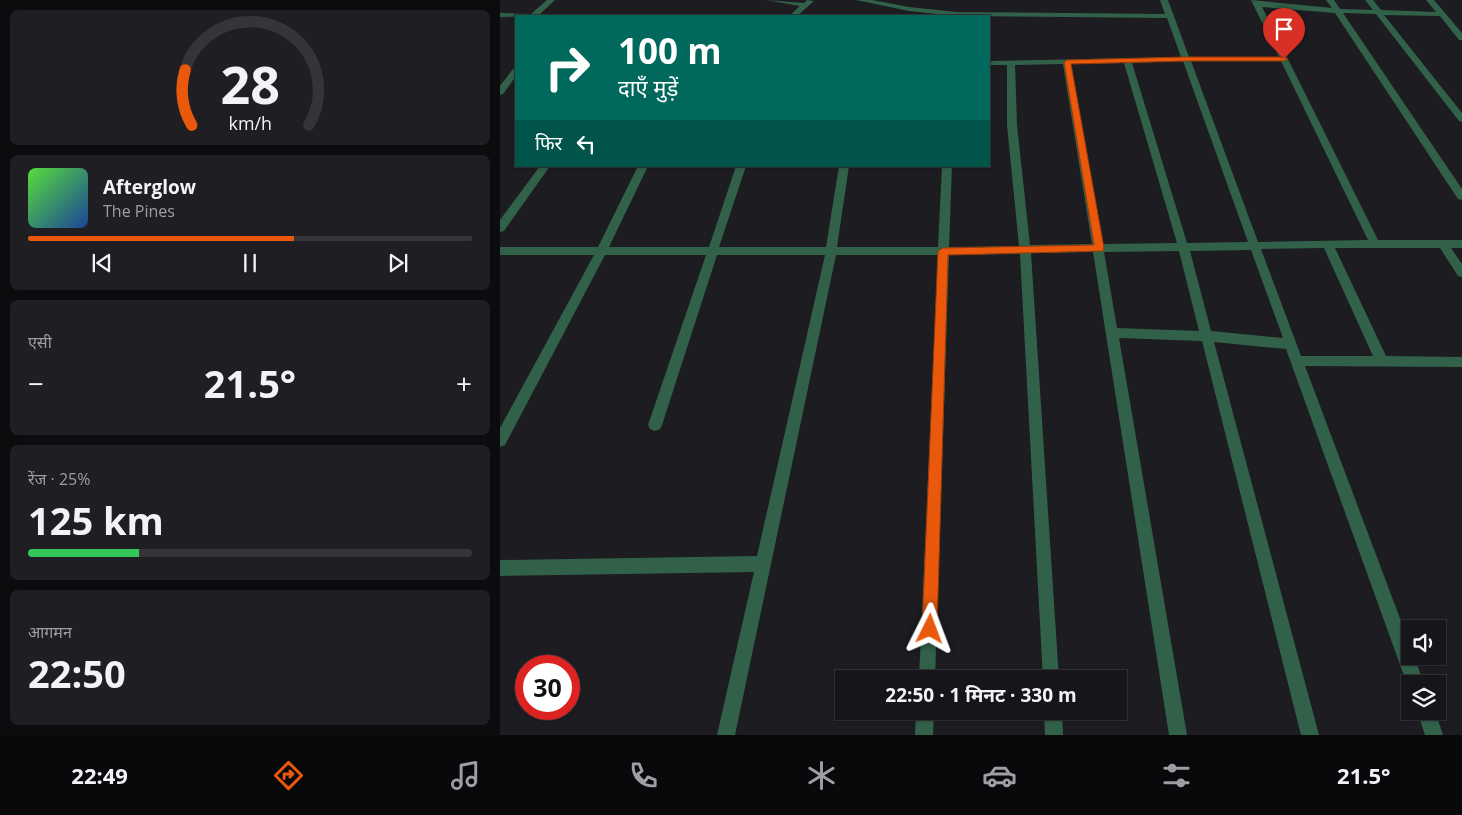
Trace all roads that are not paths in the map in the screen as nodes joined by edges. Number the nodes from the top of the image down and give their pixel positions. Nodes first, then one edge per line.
1 (551, 0) edge
2 (770, 0) edge
3 (860, 0) edge
4 (1164, 0) edge
5 (1330, 0) edge
6 (1369, 0) edge
7 (1430, 0) edge
8 (1256, 2) edge
9 (809, 3) edge
10 (1338, 11) junction
11 (1378, 12) junction
12 (1442, 14) junction
13 (500, 15) edge
14 (515, 15) edge
15 (534, 15) edge
16 (794, 15) edge
17 (1170, 16) junction
18 (1462, 38) edge
19 (1186, 59) junction
20 (1284, 59) junction
21 (1127, 60) junction
22 (1067, 62) junction
23 (990, 63) edge
24 (1011, 63) junction
25 (515, 72) edge
26 (500, 92) edge
27 (1462, 119) edge
28 (543, 167) edge
29 (643, 167) edge
30 (741, 167) edge
31 (844, 167) edge
32 (947, 167) edge
33 (1462, 197) edge
34 (500, 228) edge
35 (1328, 244) junction
36 (1375, 244) junction
37 (1443, 244) junction
38 (1462, 244) edge
39 (1253, 246) junction
40 (1182, 247) junction
41 (1099, 248) junction
42 (602, 250) junction
43 (1025, 250) junction
44 (500, 251) edge
45 (713, 251) junction
46 (831, 251) junction
47 (943, 251) junction
48 (1462, 273) edge
49 (1113, 333) junction
50 (1207, 336) junction
51 (1290, 344) junction
52 (1297, 362) junction
53 (1382, 362) junction
54 (1462, 362) edge
55 (656, 425) dead end
56 (500, 441) edge
57 (762, 564) junction
58 (500, 568) edge
59 (927, 670) edge
60 (1050, 670) edge
61 (1413, 675) edge
62 (925, 720) edge
63 (1053, 720) edge
64 (1429, 720) edge
65 (726, 735) edge
66 (924, 735) edge
67 (1054, 735) edge
68 (1178, 735) edge
69 (1310, 735) edge
70 (1434, 735) edge

1 - 15 street
2 - 9 street
3 - 17 street
4 - 17 street
5 - 10 street
6 - 11 street
7 - 12 street
8 - 10 street
8 - 20 street
9 - 16 street
10 - 11 street
10 - 33 street
11 - 12 street
11 - 27 street
12 - 18 street
13 - 14 street
17 - 19 street
19 - 20 street
19 - 21 street
19 - 39 street
20 - 36 street
21 - 22 street
21 - 40 street
22 - 24 street
22 - 41 street
23 - 24 street
24 - 43 street
25 - 26 street
28 - 34 street
29 - 42 street
30 - 45 street
31 - 46 street
32 - 47 street
35 - 36 street
35 - 39 street
35 - 53 street
36 - 37 street
37 - 38 street
37 - 48 street
39 - 40 street
39 - 51 street
40 - 41 street
40 - 50 street
41 - 43 street
41 - 49 street
42 - 44 street
42 - 45 street
42 - 56 street
43 - 47 street
43 - 60 street
45 - 46 street
45 - 55 street
46 - 47 street
46 - 57 street
47 - 59 street
49 - 50 street
49 - 68 street
50 - 51 street
50 - 69 street
51 - 52 street
52 - 53 street
52 - 61 street
53 - 54 street
57 - 58 street
57 - 65 street
62 - 66 street
63 - 67 street
64 - 70 street

